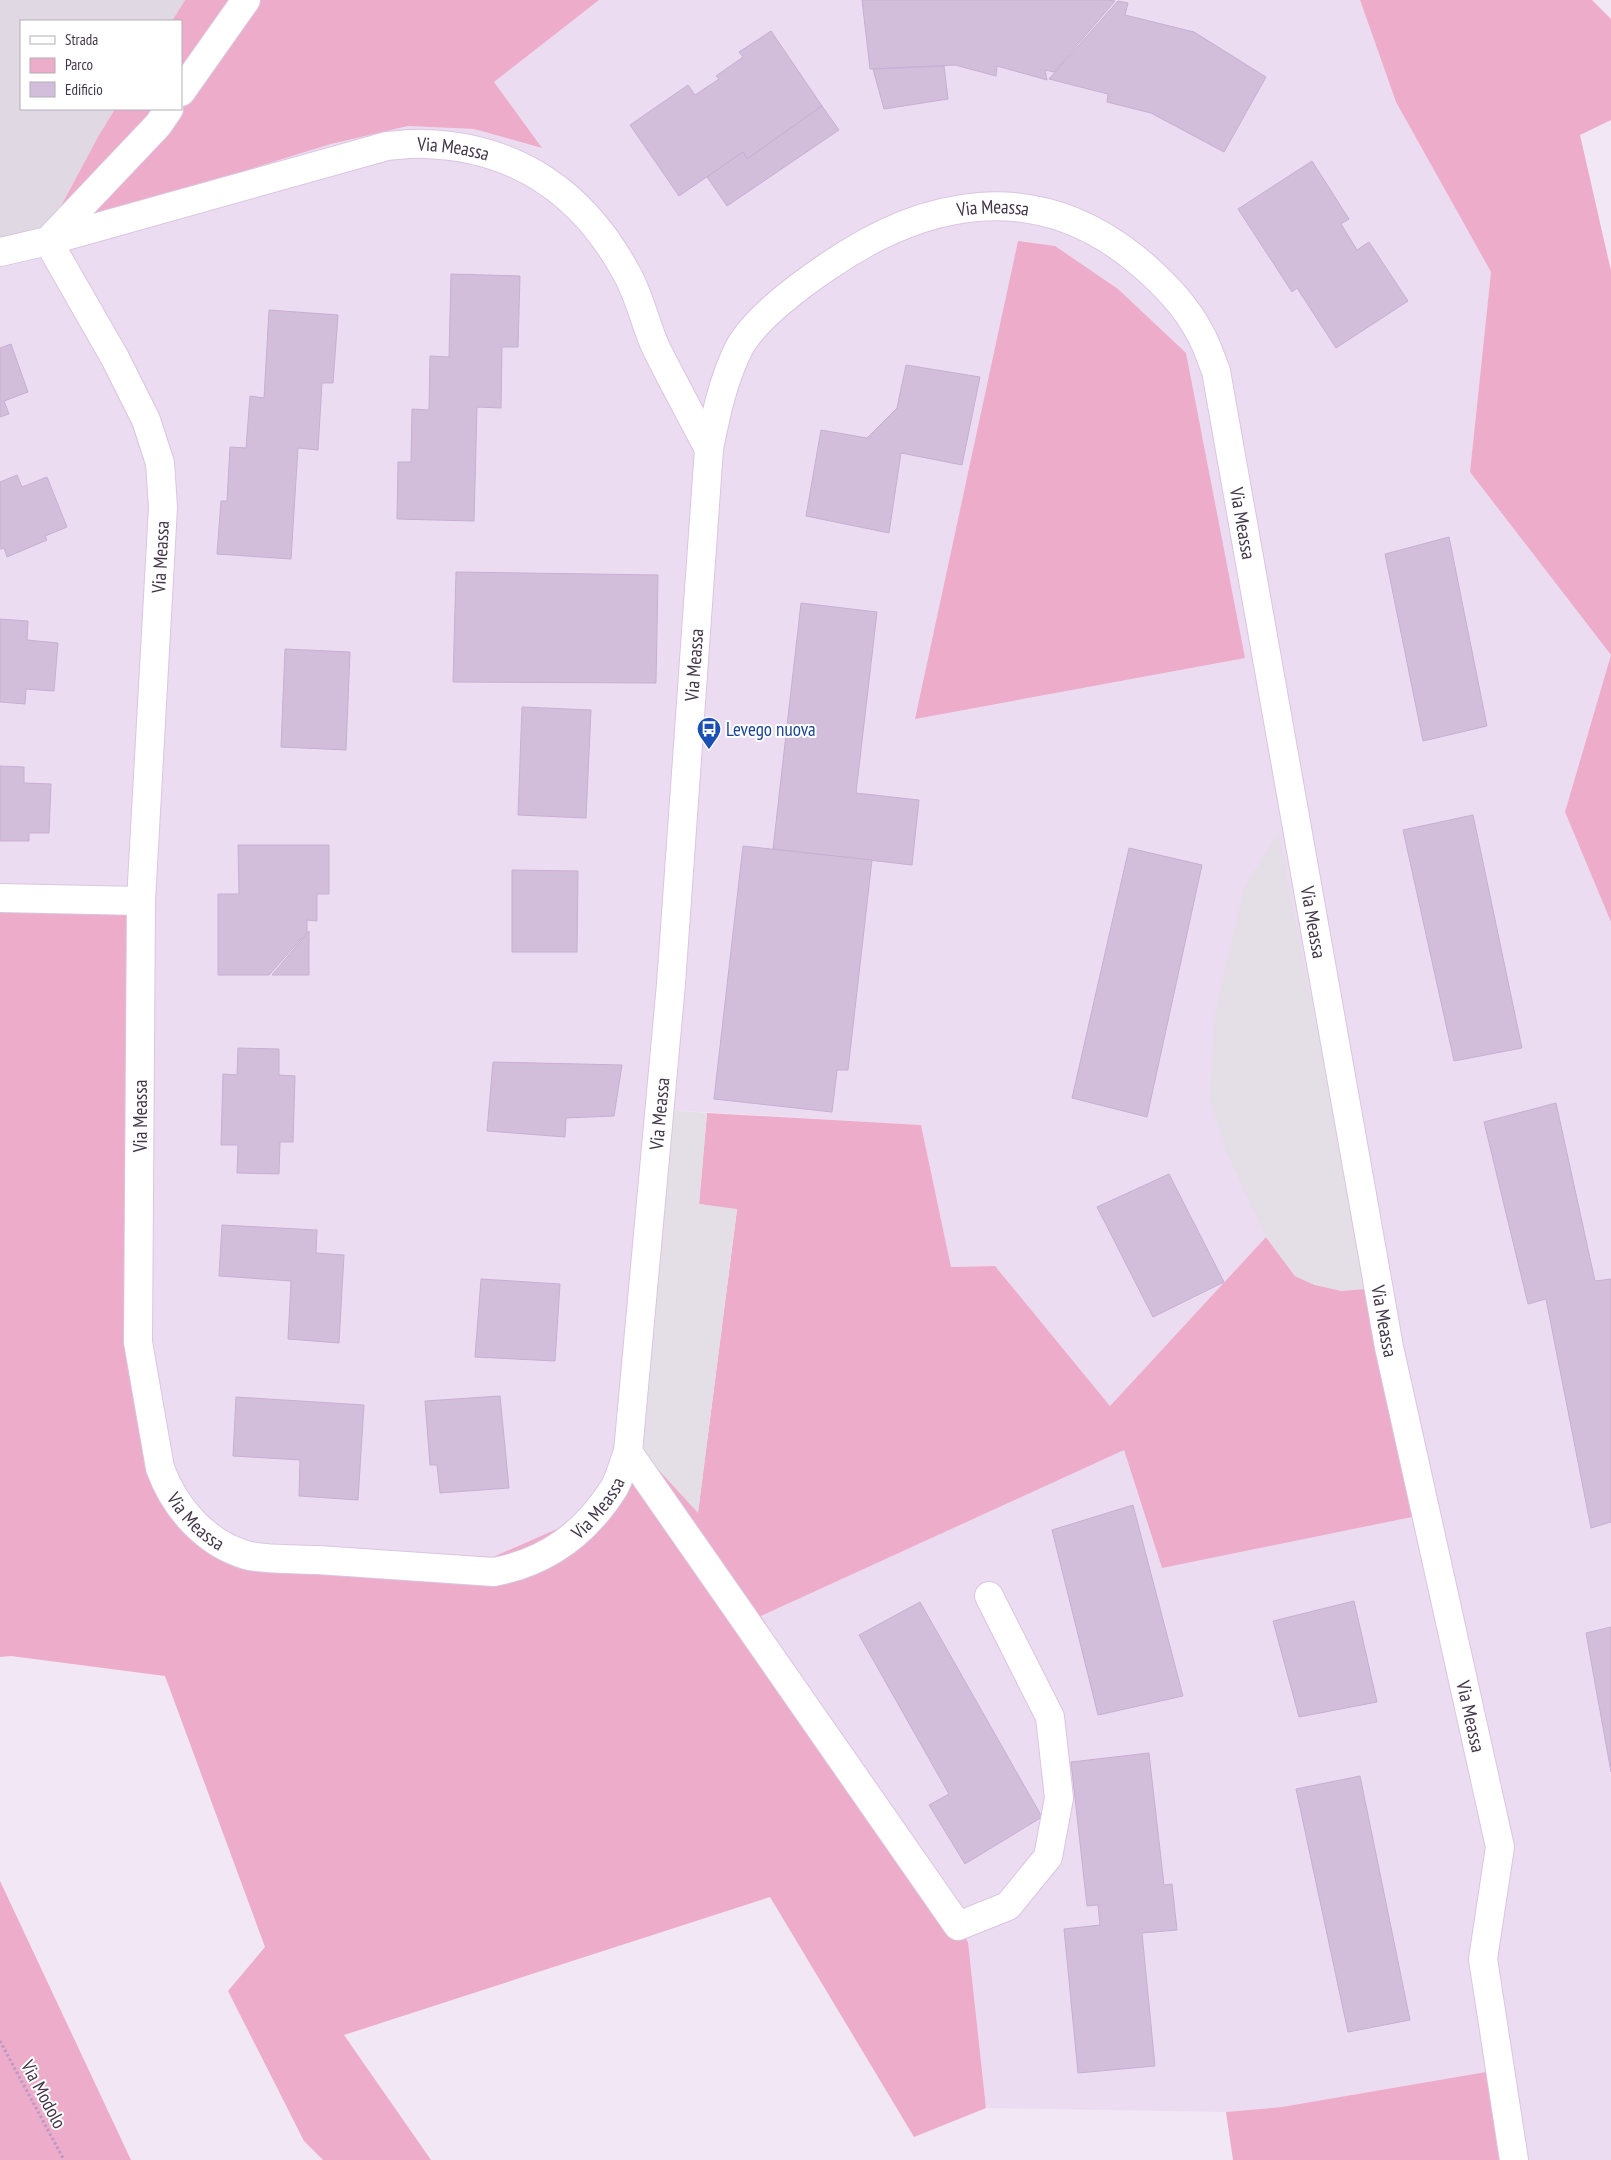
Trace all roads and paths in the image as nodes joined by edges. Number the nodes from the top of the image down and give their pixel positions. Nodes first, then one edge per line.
1 (246, 0) edge
2 (182, 91) edge
3 (168, 110) edge
4 (48, 241) junction
5 (0, 252) edge
6 (708, 449) junction
7 (0, 898) edge
8 (141, 900) junction
9 (628, 1452) junction
10 (989, 1596) dead end
11 (0, 2041) edge
12 (64, 2160) edge
13 (1514, 2160) edge

1 - 2 street
3 - 4 street
4 - 5 street, Via Meassa
4 - 6 street, Via Meassa
4 - 8 street, Via Meassa
6 - 9 street, Via Meassa
6 - 13 street, Via Meassa
7 - 8 street
8 - 9 street, Via Meassa
9 - 10 street
11 - 12 path, Via Modolo

